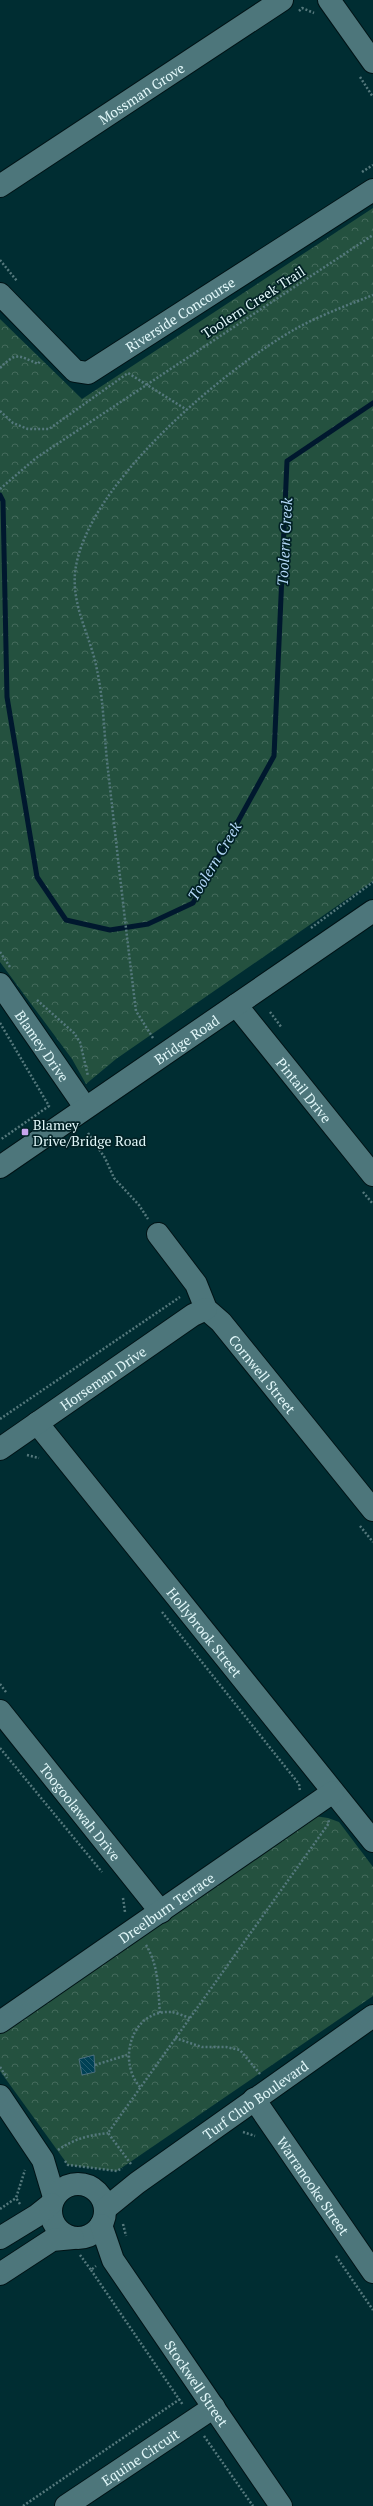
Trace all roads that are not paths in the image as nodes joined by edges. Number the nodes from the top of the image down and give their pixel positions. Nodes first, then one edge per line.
1 (330, 0) edge
2 (289, 6) edge
3 (364, 66) edge
4 (0, 186) edge
5 (373, 190) edge
6 (0, 294) edge
7 (373, 911) edge
8 (6, 977) edge
9 (236, 1005) junction
10 (85, 1108) junction
11 (0, 1167) edge
12 (373, 1175) edge
13 (158, 1234) road end
14 (206, 1310) junction
15 (37, 1423) junction
16 (10, 1451) edge
17 (373, 1510) edge
18 (0, 1711) edge
19 (319, 1796) junction
20 (373, 1841) edge
21 (155, 1905) junction
22 (373, 2016) edge
23 (0, 2022) edge
24 (4, 2088) edge
25 (263, 2094) junction
26 (51, 2152) junction
27 (140, 2181) junction
28 (86, 2186) junction
29 (53, 2200) junction
30 (103, 2217) junction
31 (0, 2238) edge
32 (77, 2238) junction
33 (113, 2260) junction
34 (373, 2272) edge
35 (0, 2274) edge
36 (214, 2407) junction
37 (66, 2506) edge
38 (281, 2506) edge

1 - 3 street
2 - 4 street, Mossman Grove
5 - 6 street, Riverside Concourse
7 - 9 street, Bridge Road
8 - 10 street, Blamey Drive
9 - 10 street, Bridge Road
9 - 12 street, Pintail Drive
10 - 11 street, Bridge Road
13 - 14 street, Cornwell Street
14 - 15 street, Horseman Drive
14 - 17 street, Cornwell Street
15 - 16 street, Horseman Drive
15 - 19 street, Hollybrook Street
18 - 21 street, Toogoolawah Drive
19 - 20 street, Hollybrook Street
19 - 21 street, Dreelburn Terrace
21 - 23 street, Dreelburn Terrace
22 - 25 street, Turf Club Boulevard
24 - 26 street
25 - 27 street, Turf Club Boulevard
25 - 34 street, Warranooke Street
26 - 28 street
26 - 29 street
27 - 28 street, Turf Club Boulevard
27 - 30 street, Turf Club Boulevard
28 - 29 street
28 - 30 street
29 - 31 street
29 - 32 street
30 - 32 street
30 - 33 street, Stockwell Street
32 - 33 street, Stockwell Street
32 - 35 street
33 - 36 street, Stockwell Street
36 - 37 street, Equine Circuit
36 - 38 street, Stockwell Street

